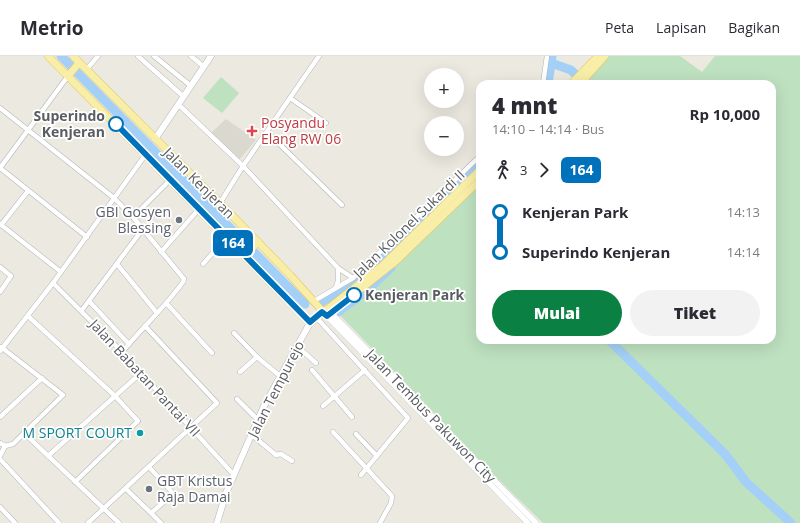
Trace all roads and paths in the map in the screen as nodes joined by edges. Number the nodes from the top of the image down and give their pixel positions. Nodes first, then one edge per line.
1 (48, 56) edge
2 (73, 56) edge
3 (98, 56) edge
4 (138, 56) edge
5 (154, 56) edge
6 (191, 56) edge
7 (211, 56) edge
8 (319, 56) edge
9 (547, 56) edge
10 (598, 56) edge
11 (605, 56) edge
12 (79, 63) junction
13 (204, 67) junction
14 (86, 70) junction
15 (68, 76) junction
16 (544, 80) edge
17 (579, 80) edge
18 (192, 86) junction
19 (184, 97) junction
20 (290, 98) junction
21 (179, 105) junction
22 (0, 108) edge
23 (326, 123) dead end
24 (28, 130) junction
25 (267, 132) junction
26 (155, 140) junction
27 (146, 154) junction
28 (476, 160) edge
29 (243, 166) junction
30 (0, 168) edge
31 (476, 174) edge
32 (170, 180) junction
33 (476, 183) edge
34 (28, 191) junction
35 (114, 198) junction
36 (220, 203) junction
37 (342, 205) dead end
38 (199, 209) junction
39 (133, 218) junction
40 (430, 222) junction
41 (1, 224) edge
42 (142, 230) junction
43 (227, 236) junction
44 (87, 237) junction
45 (258, 242) junction
46 (161, 252) junction
47 (245, 255) junction
48 (117, 264) junction
49 (203, 264) dead end
50 (0, 267) edge
51 (338, 268) junction
52 (61, 272) junction
53 (353, 278) junction
54 (53, 283) junction
55 (336, 287) junction
56 (0, 292) edge
57 (89, 300) junction
58 (314, 301) junction
59 (167, 304) junction
60 (82, 310) junction
61 (327, 312) junction
62 (157, 313) junction
63 (28, 316) junction
64 (316, 317) junction
65 (310, 322) junction
66 (145, 326) junction
67 (234, 333) dead end
68 (129, 344) junction
69 (297, 346) junction
70 (1, 348) edge
71 (122, 352) junction
72 (212, 353) dead end
73 (257, 357) junction
74 (316, 363) dead end
75 (312, 370) dead end
76 (366, 370) junction
77 (240, 372) dead end
78 (142, 373) junction
79 (280, 376) junction
80 (42, 378) junction
81 (115, 396) junction
82 (335, 397) junction
83 (237, 399) dead end
84 (323, 406) dead end
85 (0, 417) edge
86 (352, 418) dead end
87 (258, 420) junction
88 (191, 428) junction
89 (333, 432) dead end
90 (24, 433) junction
91 (252, 434) junction
92 (356, 434) dead end
93 (0, 443) edge
94 (5, 446) junction
95 (0, 456) edge
96 (48, 456) junction
97 (377, 456) junction
98 (0, 459) edge
99 (292, 461) dead end
100 (149, 467) junction
101 (367, 468) junction
102 (234, 475) junction
103 (361, 475) dead end
104 (75, 482) junction
105 (126, 489) junction
106 (0, 507) edge
107 (103, 508) junction
108 (152, 513) junction
109 (15, 523) edge
110 (59, 523) edge
111 (88, 523) edge
112 (119, 523) edge
113 (161, 523) edge
114 (217, 523) edge
115 (380, 523) edge
116 (528, 523) edge
117 (536, 523) edge

1 - 15 main road, Jalan Kenjeran
2 - 12 main road, Jalan Kenjeran
3 - 14 street
4 - 19 street
5 - 18 street
6 - 13 street
7 - 13 main road
8 - 20 street
9 - 16 street
10 - 17 main road
11 - 17 main road
12 - 14 main road, Jalan Kenjeran
12 - 15 main road
13 - 18 main road
14 - 26 main road, Jalan Kenjeran
15 - 24 street
15 - 27 main road, Jalan Kenjeran
18 - 19 main road
19 - 21 main road
20 - 23 street
20 - 25 street
21 - 26 main road
21 - 29 street
22 - 24 street
24 - 30 street
24 - 35 street
25 - 29 street
25 - 37 street
26 - 36 main road, Jalan Kenjeran
27 - 32 main road, Jalan Kenjeran
27 - 35 street
28 - 53 street, Jalan Kolonel Sukardi II
29 - 36 street
29 - 51 street
30 - 34 street
31 - 40 main road
32 - 38 main road, Jalan Kenjeran
32 - 39 street
33 - 40 main road
34 - 41 street
34 - 44 street
35 - 39 street
35 - 44 street
36 - 45 main road, Jalan Kenjeran
38 - 43 main road, Jalan Kenjeran
38 - 46 street
39 - 42 street
40 - 61 main road
41 - 52 street
42 - 46 street
42 - 48 street
43 - 47 main road, Jalan Kenjeran
43 - 49 street
44 - 52 street
45 - 47 main road
45 - 58 main road, Jalan Kenjeran
46 - 59 street
47 - 65 main road, Jalan Kenjeran
48 - 57 street
48 - 62 street
50 - 56 street
51 - 53 street
51 - 55 street
52 - 54 street
53 - 55 street, Jalan Kolonel Sukardi II
54 - 60 street, Jalan Babatan Pantai VII
54 - 63 street
55 - 58 street, Jalan Kolonel Sukardi II
57 - 60 street
57 - 68 street
58 - 61 main road, Jalan Kenjeran
59 - 62 street
59 - 72 street
60 - 71 street, Jalan Babatan Pantai VII
61 - 64 main road
61 - 116 street, Jalan Tembus Pakuwon City
61 - 117 street, Jalan Tembus Pakuwon City
62 - 66 street
63 - 70 street
63 - 81 street
64 - 65 main road
64 - 76 street
65 - 69 main road, Jalan Tempurejo
66 - 68 street
66 - 88 street
67 - 73 street
68 - 71 street
69 - 74 street
69 - 79 main road, Jalan Tempurejo
70 - 80 street
71 - 78 street, Jalan Babatan Pantai VII
73 - 77 street
73 - 79 street
75 - 82 street
76 - 82 street
76 - 97 street
78 - 81 street
78 - 88 street, Jalan Babatan Pantai VII
79 - 87 main road, Jalan Tempurejo
80 - 85 street
80 - 90 street
81 - 96 street
81 - 104 street
82 - 84 street
82 - 86 street
83 - 87 street
87 - 91 main road, Jalan Tempurejo
88 - 100 street
88 - 102 street, Jalan Babatan Pantai VII
89 - 101 street
90 - 94 street
90 - 96 street
91 - 99 street
91 - 102 main road, Jalan Tempurejo
92 - 97 street
93 - 94 street
94 - 95 street
96 - 104 street
97 - 101 street
98 - 110 street
100 - 105 street
100 - 108 street
101 - 103 street
101 - 115 street
102 - 114 main road, Jalan Tempurejo
104 - 107 street
105 - 107 street
105 - 108 street
106 - 109 street
107 - 111 street
107 - 112 street
108 - 113 street

